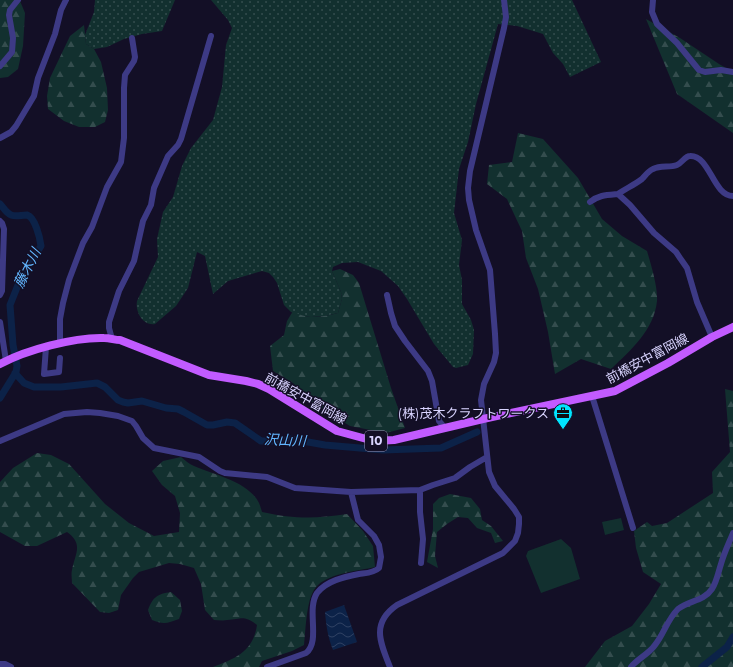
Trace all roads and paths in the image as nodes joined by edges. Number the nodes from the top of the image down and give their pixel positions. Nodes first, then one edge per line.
1 (18, 0) edge
2 (66, 0) edge
3 (504, 0) edge
4 (653, 0) edge
5 (211, 36) dead end
6 (132, 38) dead end
7 (0, 66) edge
8 (733, 72) edge
9 (0, 138) edge
10 (618, 194) junction
11 (733, 196) edge
12 (590, 202) dead end
13 (0, 221) edge
14 (0, 295) edge
15 (387, 295) dead end
16 (0, 322) edge
17 (733, 327) edge
18 (712, 337) junction
19 (112, 339) junction
20 (60, 344) junction
21 (46, 347) junction
22 (60, 358) dead end
23 (5, 362) edge
24 (592, 396) junction
25 (483, 419) junction
26 (445, 428) junction
27 (0, 441) edge
28 (487, 457) junction
29 (420, 490) junction
30 (351, 492) junction
31 (633, 528) dead end
32 (733, 533) edge
33 (421, 564) dead end
34 (0, 664) edge
35 (11, 667) edge
36 (267, 667) edge
37 (390, 667) edge
38 (630, 667) edge

1 - 7 street
2 - 9 street
3 - 25 street
4 - 8 street
5 - 19 street
6 - 20 street
10 - 11 street
10 - 12 street
10 - 18 street
13 - 14 street
15 - 26 street
16 - 23 street
17 - 18 main road, 前橋安中富岡線 / 10
18 - 24 main road, 前橋安中富岡線 / 10
19 - 20 main road, 前橋安中富岡線 / 10
19 - 26 main road, 前橋安中富岡線 / 10
20 - 21 main road, 前橋安中富岡線 / 10
21 - 22 street
21 - 23 main road, 前橋安中富岡線 / 10
24 - 25 main road, 前橋安中富岡線 / 10
24 - 31 street
25 - 26 main road, 前橋安中富岡線 / 10
25 - 28 street
27 - 30 street
28 - 29 street
28 - 37 street
29 - 30 street
29 - 33 street
30 - 36 street
32 - 38 street
34 - 35 street

